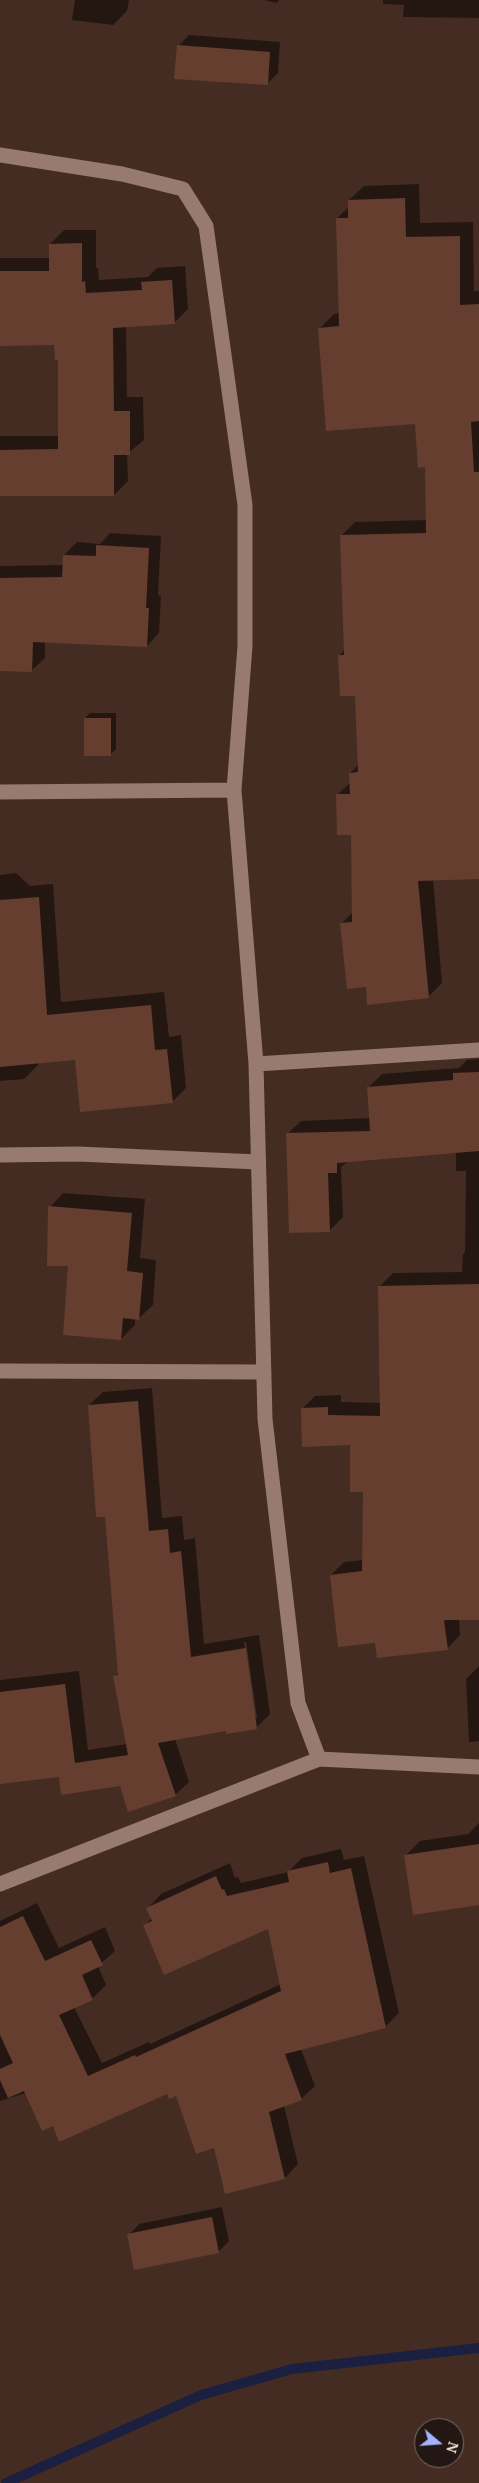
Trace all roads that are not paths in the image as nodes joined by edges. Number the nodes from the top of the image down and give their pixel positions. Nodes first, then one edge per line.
1 (0, 155) edge
2 (234, 790) junction
3 (0, 792) edge
4 (479, 1050) edge
5 (256, 1064) junction
6 (0, 1154) edge
7 (258, 1162) junction
8 (0, 1371) edge
9 (264, 1372) junction
10 (319, 1759) junction
11 (479, 1767) edge
12 (0, 1884) edge

1 - 2 street
2 - 3 street
2 - 5 street
4 - 5 street
5 - 7 street
6 - 7 street
7 - 9 street
8 - 9 street
9 - 10 street
10 - 11 street
10 - 12 street

